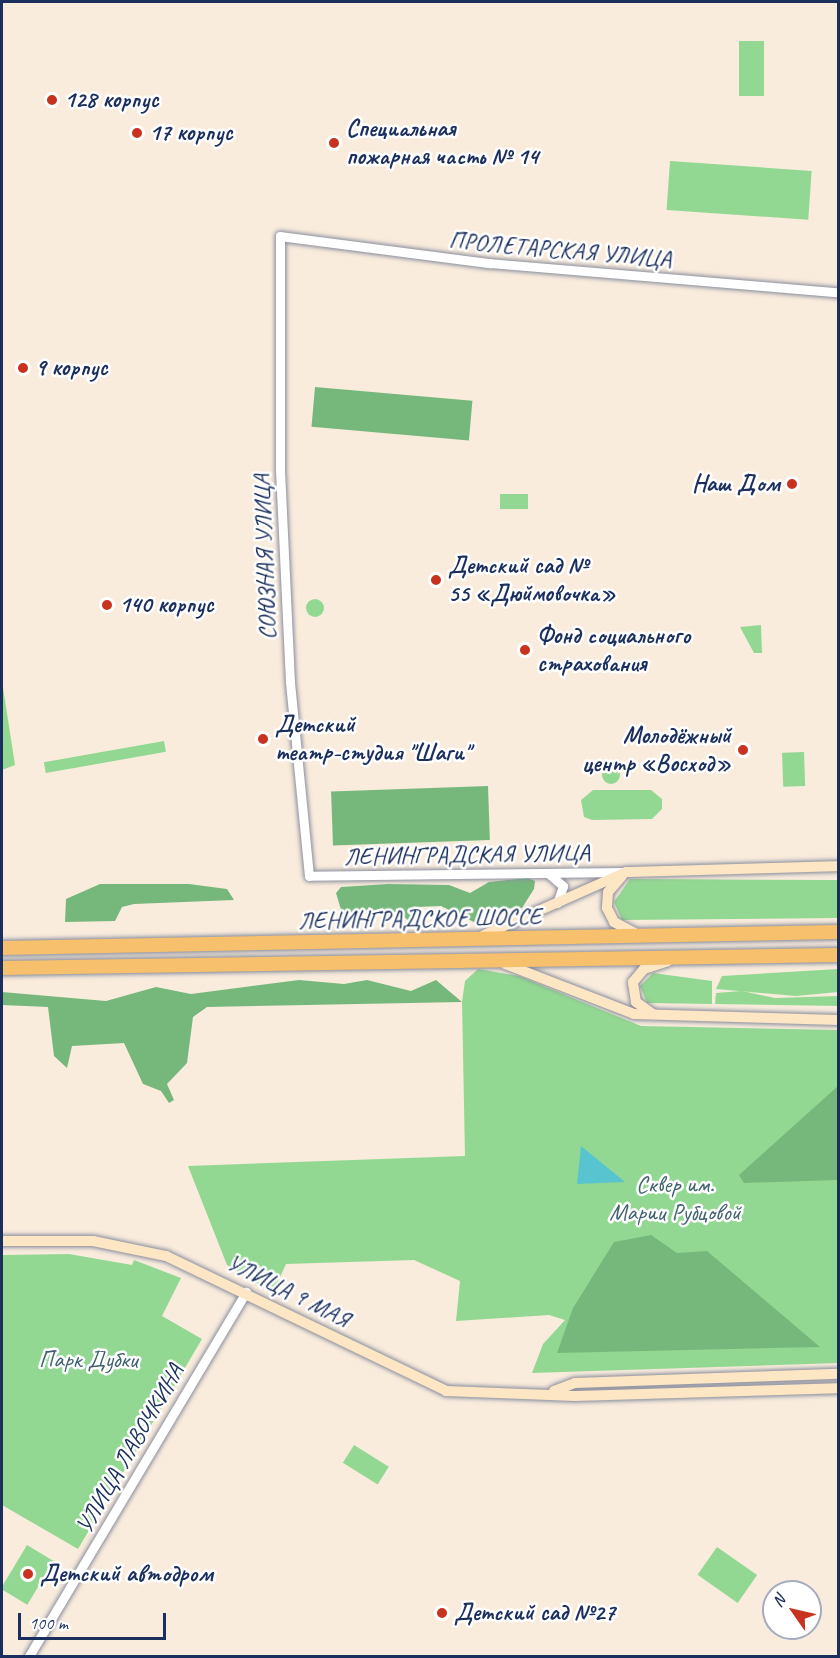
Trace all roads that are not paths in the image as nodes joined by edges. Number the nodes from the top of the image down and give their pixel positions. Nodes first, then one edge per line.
1 (280, 236) joint
2 (838, 292) edge
3 (838, 866) edge
4 (545, 872) junction
5 (626, 872) junction
6 (589, 873) junction
7 (309, 876) joint
8 (603, 880) junction
9 (608, 892) junction
10 (557, 903) junction
11 (838, 932) edge
12 (649, 937) junction
13 (467, 940) junction
14 (2, 948) edge
15 (838, 955) edge
16 (684, 956) junction
17 (488, 959) junction
18 (2, 968) edge
19 (656, 1015) junction
20 (838, 1020) edge
21 (2, 1241) edge
22 (246, 1292) junction
23 (838, 1374) edge
24 (838, 1389) edge
25 (551, 1392) junction
26 (29, 1656) edge

1 - 2 street, ПРОЛЕТАРСКАЯ УЛИЦА
1 - 7 street, СОЮЗНАЯ УЛИЦА
3 - 5 main road
4 - 6 street, ЛЕНИНГРАДСКАЯ УЛИЦА
4 - 7 street, ЛЕНИНГРАДСКАЯ УЛИЦА
4 - 10 street
5 - 6 street, ЛЕНИНГРАДСКАЯ УЛИЦА
5 - 8 main road
5 - 9 main road
6 - 8 street
8 - 9 street
8 - 10 main road
9 - 12 main road
10 - 13 main road
11 - 12 highway, ЛЕНИНГРАДСКОЕ ШОССЕ
12 - 13 highway, ЛЕНИНГРАДСКОЕ ШОССЕ
13 - 14 highway, ЛЕНИНГРАДСКОЕ ШОССЕ
15 - 16 highway, ЛЕНИНГРАДСКОЕ ШОССЕ
16 - 17 highway, ЛЕНИНГРАДСКОЕ ШОССЕ
16 - 19 main road
17 - 18 highway, ЛЕНИНГРАДСКОЕ ШОССЕ
17 - 19 main road
19 - 20 main road
21 - 22 main road, УЛИЦА 9 МАЯ
22 - 25 main road, УЛИЦА 9 МАЯ
22 - 26 street, УЛИЦА ЛАВОЧКИНА
23 - 25 main road, УЛИЦА 9 МАЯ
24 - 25 main road, УЛИЦА 9 МАЯ

